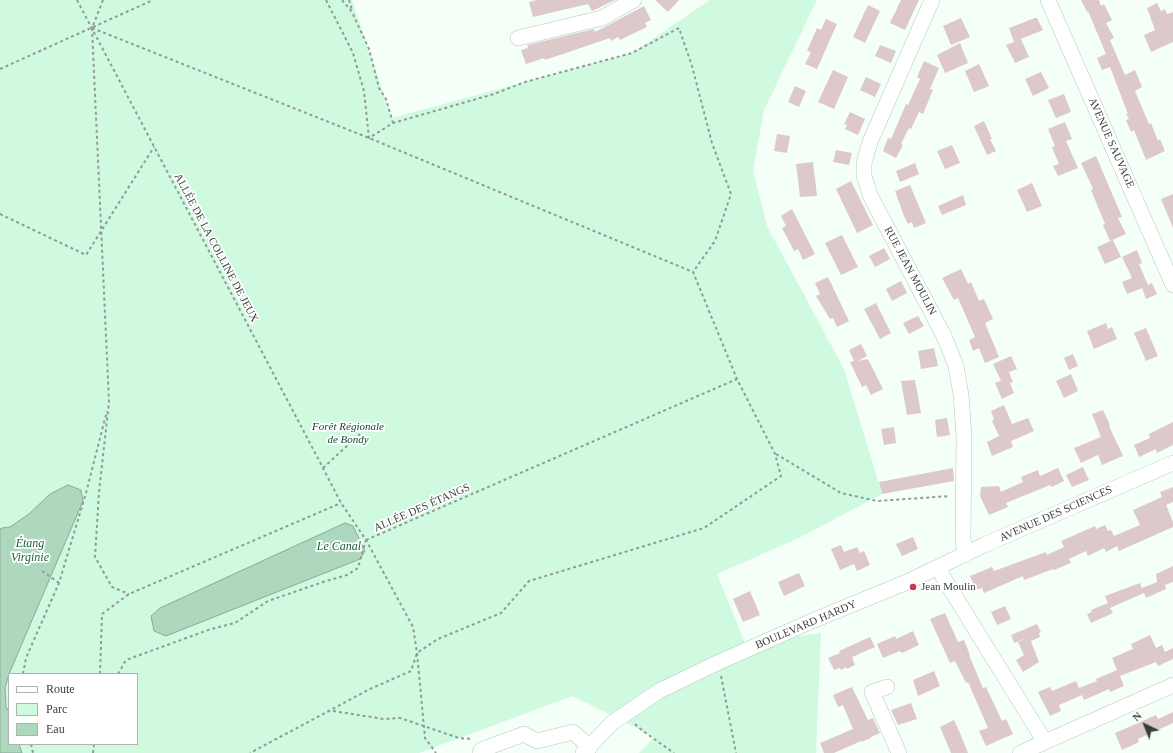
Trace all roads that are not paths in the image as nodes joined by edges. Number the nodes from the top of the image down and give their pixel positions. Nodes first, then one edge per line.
1 (634, 0) edge
2 (932, 0) edge
3 (1048, 0) edge
4 (518, 38) dead end
5 (1173, 285) edge
6 (1173, 463) edge
7 (965, 555) junction
8 (939, 568) junction
9 (675, 684) junction
10 (1173, 685) edge
11 (887, 687) dead end
12 (1045, 742) junction
13 (478, 746) edge
14 (535, 747) edge
15 (587, 750) edge
16 (899, 753) edge
17 (1020, 753) edge

1 - 4 street
2 - 7 street, RUE JEAN MOULIN
3 - 5 street, AVENUE SAUVAGE
6 - 7 street, AVENUE DES SCIENCES
7 - 8 street, AVENUE DES SCIENCES
8 - 9 street, BOULEVARD HARDY
8 - 12 street
9 - 15 street, BOULEVARD HARDY
9 - 15 street, BOULEVARD HARDY
10 - 12 street
11 - 16 street
12 - 17 street
13 - 14 street
14 - 15 street

